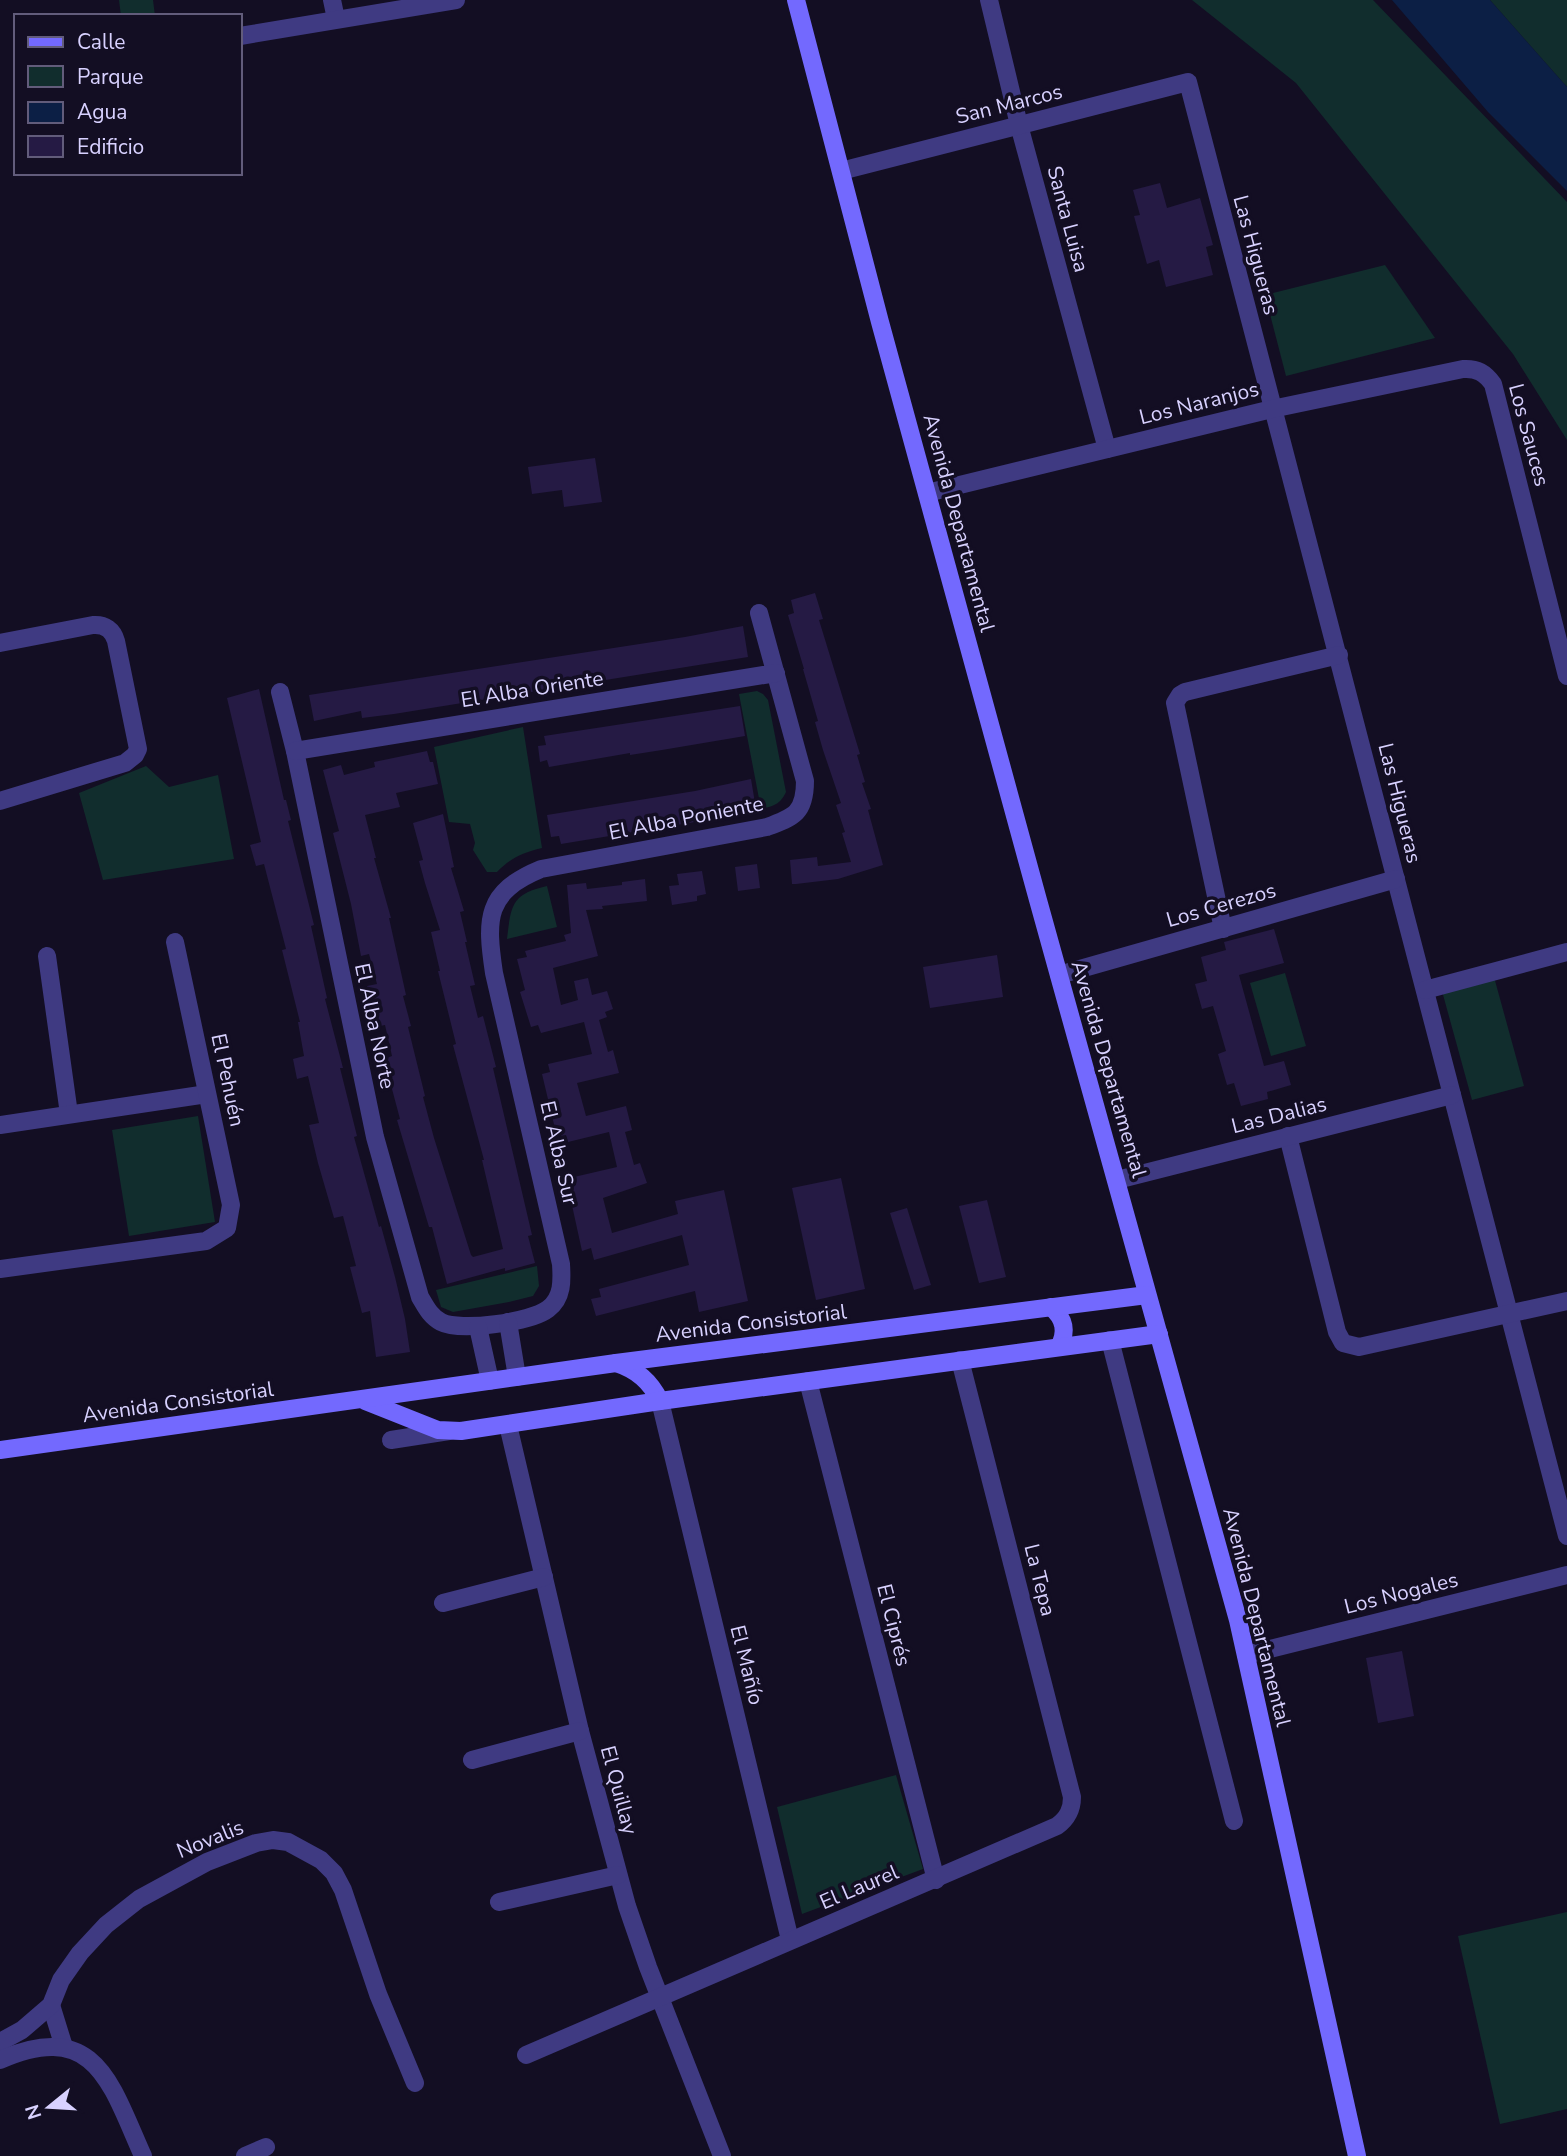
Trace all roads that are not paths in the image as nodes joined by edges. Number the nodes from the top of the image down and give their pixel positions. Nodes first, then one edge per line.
1 (332, 0) edge
2 (456, 0) edge
3 (796, 0) edge
4 (989, 0) edge
5 (336, 19) junction
6 (242, 36) edge
7 (1188, 82) joint
8 (1020, 125) junction
9 (841, 170) junction
10 (1482, 372) joint
11 (1272, 409) junction
12 (1107, 449) junction
13 (927, 493) junction
14 (759, 613) dead end
15 (0, 643) edge
16 (1339, 655) junction
17 (776, 673) junction
18 (1567, 676) edge
19 (280, 692) dead end
20 (295, 751) junction
21 (0, 801) edge
22 (1396, 879) junction
23 (493, 908) joint
24 (1223, 929) junction
25 (175, 942) dead end
26 (1567, 952) edge
27 (47, 956) dead end
28 (1059, 975) junction
29 (1425, 990) junction
30 (208, 1094) junction
31 (1452, 1095) junction
32 (69, 1114) junction
33 (0, 1125) edge
34 (1288, 1136) junction
35 (1116, 1180) junction
36 (0, 1269) edge
37 (1147, 1295) junction
38 (1567, 1301) edge
39 (1051, 1307) junction
40 (1509, 1313) junction
41 (508, 1322) junction
42 (478, 1327) junction
43 (1158, 1334) junction
44 (1110, 1340) junction
45 (1059, 1347) junction
46 (960, 1360) junction
47 (616, 1363) junction
48 (517, 1377) junction
49 (490, 1381) junction
50 (808, 1381) junction
51 (439, 1388) junction
52 (362, 1399) junction
53 (660, 1401) junction
54 (421, 1423) junction
55 (508, 1425) junction
56 (449, 1431) junction
57 (391, 1440) dead end
58 (0, 1450) edge
59 (1567, 1536) edge
60 (1567, 1575) edge
61 (544, 1577) junction
62 (443, 1603) dead end
63 (1246, 1655) junction
64 (580, 1731) junction
65 (472, 1760) dead end
66 (1070, 1811) joint
67 (1234, 1821) dead end
68 (618, 1875) junction
69 (936, 1880) junction
70 (499, 1902) dead end
71 (790, 1940) junction
72 (660, 1998) junction
73 (51, 2004) junction
74 (0, 2042) edge
75 (64, 2047) junction
76 (526, 2055) dead end
77 (0, 2060) edge
78 (415, 2083) dead end
79 (266, 2147) dead end
80 (144, 2156) edge
81 (245, 2156) edge
82 (722, 2156) edge
83 (1357, 2156) edge

1 - 5 street
2 - 5 street
3 - 9 street, Avenida Departamental
4 - 8 street, Santa Luisa
5 - 6 street
7 - 8 street, San Marcos
7 - 11 street, Las Higueras
8 - 9 street, San Marcos
8 - 12 street, Santa Luisa
9 - 13 street, Avenida Departamental
10 - 11 street, Los Naranjos
10 - 18 street, Los Sauces
11 - 12 street, Los Naranjos
11 - 16 street, Las Higueras
12 - 13 street, Los Naranjos
13 - 28 street, Avenida Departamental
14 - 17 street
15 - 21 street
16 - 22 street, Las Higueras
16 - 24 street
17 - 20 street, El Alba Oriente
17 - 23 street, El Alba Poniente
19 - 20 street, El Alba Norte
20 - 42 street, El Alba Norte
22 - 24 street, Los Cerezos
22 - 29 street, Las Higueras
23 - 41 street, El Alba Sur
24 - 28 street, Los Cerezos
25 - 30 street, El Pehuén
26 - 29 street
27 - 32 street
28 - 35 street, Avenida Departamental
29 - 31 street, Las Higueras
30 - 32 street
30 - 36 street, El Pehuén
31 - 34 street, Las Dalias
31 - 40 street, Las Higueras
32 - 33 street
34 - 35 street, Las Dalias
34 - 40 street
35 - 37 street, Avenida Departamental
37 - 39 street, Avenida Consistorial
37 - 43 street, Avenida Departamental
38 - 40 street
39 - 45 street
39 - 47 street, Avenida Consistorial
40 - 59 street, Las Higueras
41 - 42 street, El Alba Norte
41 - 48 street
42 - 49 street
43 - 44 street
43 - 63 street, Avenida Departamental
44 - 45 street
44 - 67 street
45 - 46 street
46 - 50 street
46 - 66 street, La Tepa
47 - 48 street, Avenida Consistorial
47 - 53 street
48 - 49 street, Avenida Consistorial
49 - 51 street, Avenida Consistorial
50 - 53 street
50 - 69 street, El Ciprés
51 - 52 street, Avenida Consistorial
51 - 54 street
52 - 54 street
52 - 58 street, Avenida Consistorial
53 - 55 street
53 - 71 street, El Mañío
54 - 56 street
55 - 56 street
55 - 61 street, El Quillay
56 - 57 street
60 - 63 street, Los Nogales
61 - 62 street
61 - 64 street, El Quillay
63 - 83 street, Avenida Departamental
64 - 65 street
64 - 68 street, El Quillay
66 - 69 street, El Laurel
68 - 70 street
68 - 72 street, El Quillay
69 - 71 street, El Laurel
71 - 72 street, El Laurel
72 - 76 street, El Laurel
72 - 82 street, El Quillay
73 - 74 street, Novalis
73 - 75 street
73 - 78 street, Novalis
75 - 77 street
75 - 80 street
79 - 81 street

